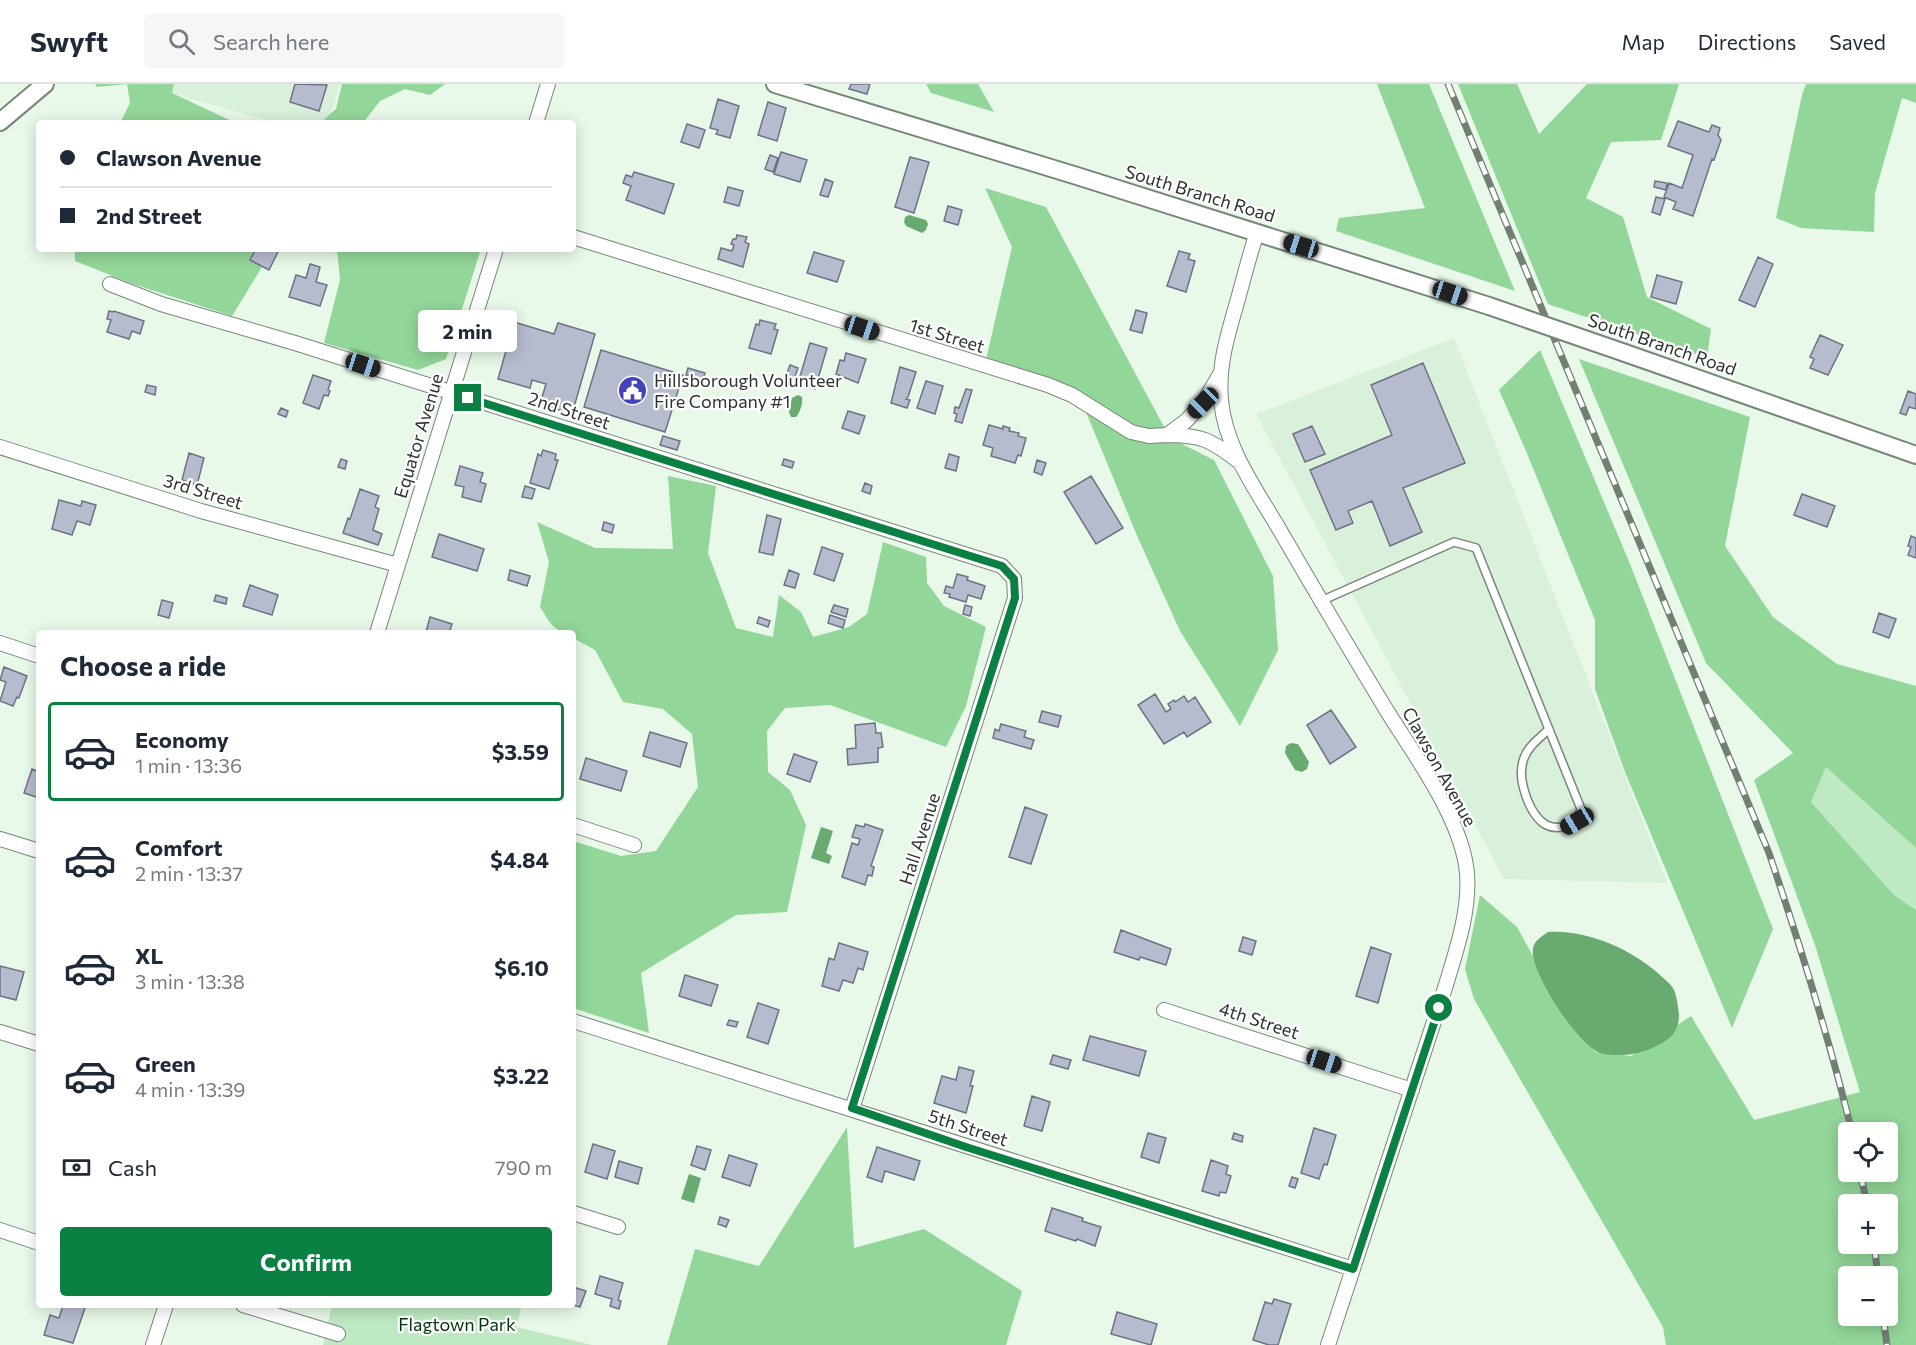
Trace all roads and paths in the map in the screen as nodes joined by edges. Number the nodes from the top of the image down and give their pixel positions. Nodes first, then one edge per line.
1 (548, 84) edge
2 (775, 84) edge
3 (42, 85) edge
4 (537, 120) edge
5 (0, 122) edge
6 (1257, 232) junction
7 (576, 238) edge
8 (495, 252) edge
9 (110, 284) dead end
10 (1221, 372) junction
11 (452, 392) junction
12 (1167, 435) junction
13 (0, 447) edge
14 (1916, 455) edge
15 (1240, 462) junction
16 (398, 565) junction
17 (1014, 579) joint
18 (1321, 601) junction
19 (378, 630) edge
20 (0, 643) edge
21 (36, 655) edge
22 (1549, 729) junction
23 (576, 826) edge
24 (0, 839) edge
25 (634, 845) dead end
26 (36, 850) edge
27 (1164, 1010) dead end
28 (576, 1022) edge
29 (0, 1032) edge
30 (36, 1043) edge
31 (1412, 1090) junction
32 (852, 1108) junction
33 (576, 1214) edge
34 (618, 1227) dead end
35 (0, 1230) edge
36 (36, 1242) edge
37 (1353, 1269) junction
38 (165, 1308) edge
39 (253, 1308) edge
40 (338, 1334) dead end
41 (153, 1345) edge
42 (1328, 1345) edge

1 - 4 street
2 - 6 street, South Branch Road
3 - 5 street
6 - 10 street, Clawson Avenue
6 - 14 street, South Branch Road, bridge
7 - 12 street, 1st Street
8 - 11 street, Equator Avenue
9 - 11 street, 2nd Street
10 - 12 street
10 - 15 street, Clawson Avenue
11 - 16 street, Equator Avenue
11 - 17 street, 2nd Street
12 - 15 street, 1st Street
13 - 16 street, 3rd Street
15 - 18 street, Clawson Avenue
16 - 19 street, Equator Avenue
17 - 32 street, Hall Avenue
18 - 22 lane
18 - 31 street, Clawson Avenue
20 - 21 street
22 - 22 lane
23 - 25 street
24 - 26 street
27 - 31 street, 4th Street
28 - 32 street, 5th Street
29 - 30 street
31 - 37 street, Clawson Avenue
32 - 37 street, 5th Street
33 - 34 street
35 - 36 street
37 - 42 street, Clawson Avenue
38 - 41 street
39 - 40 street

